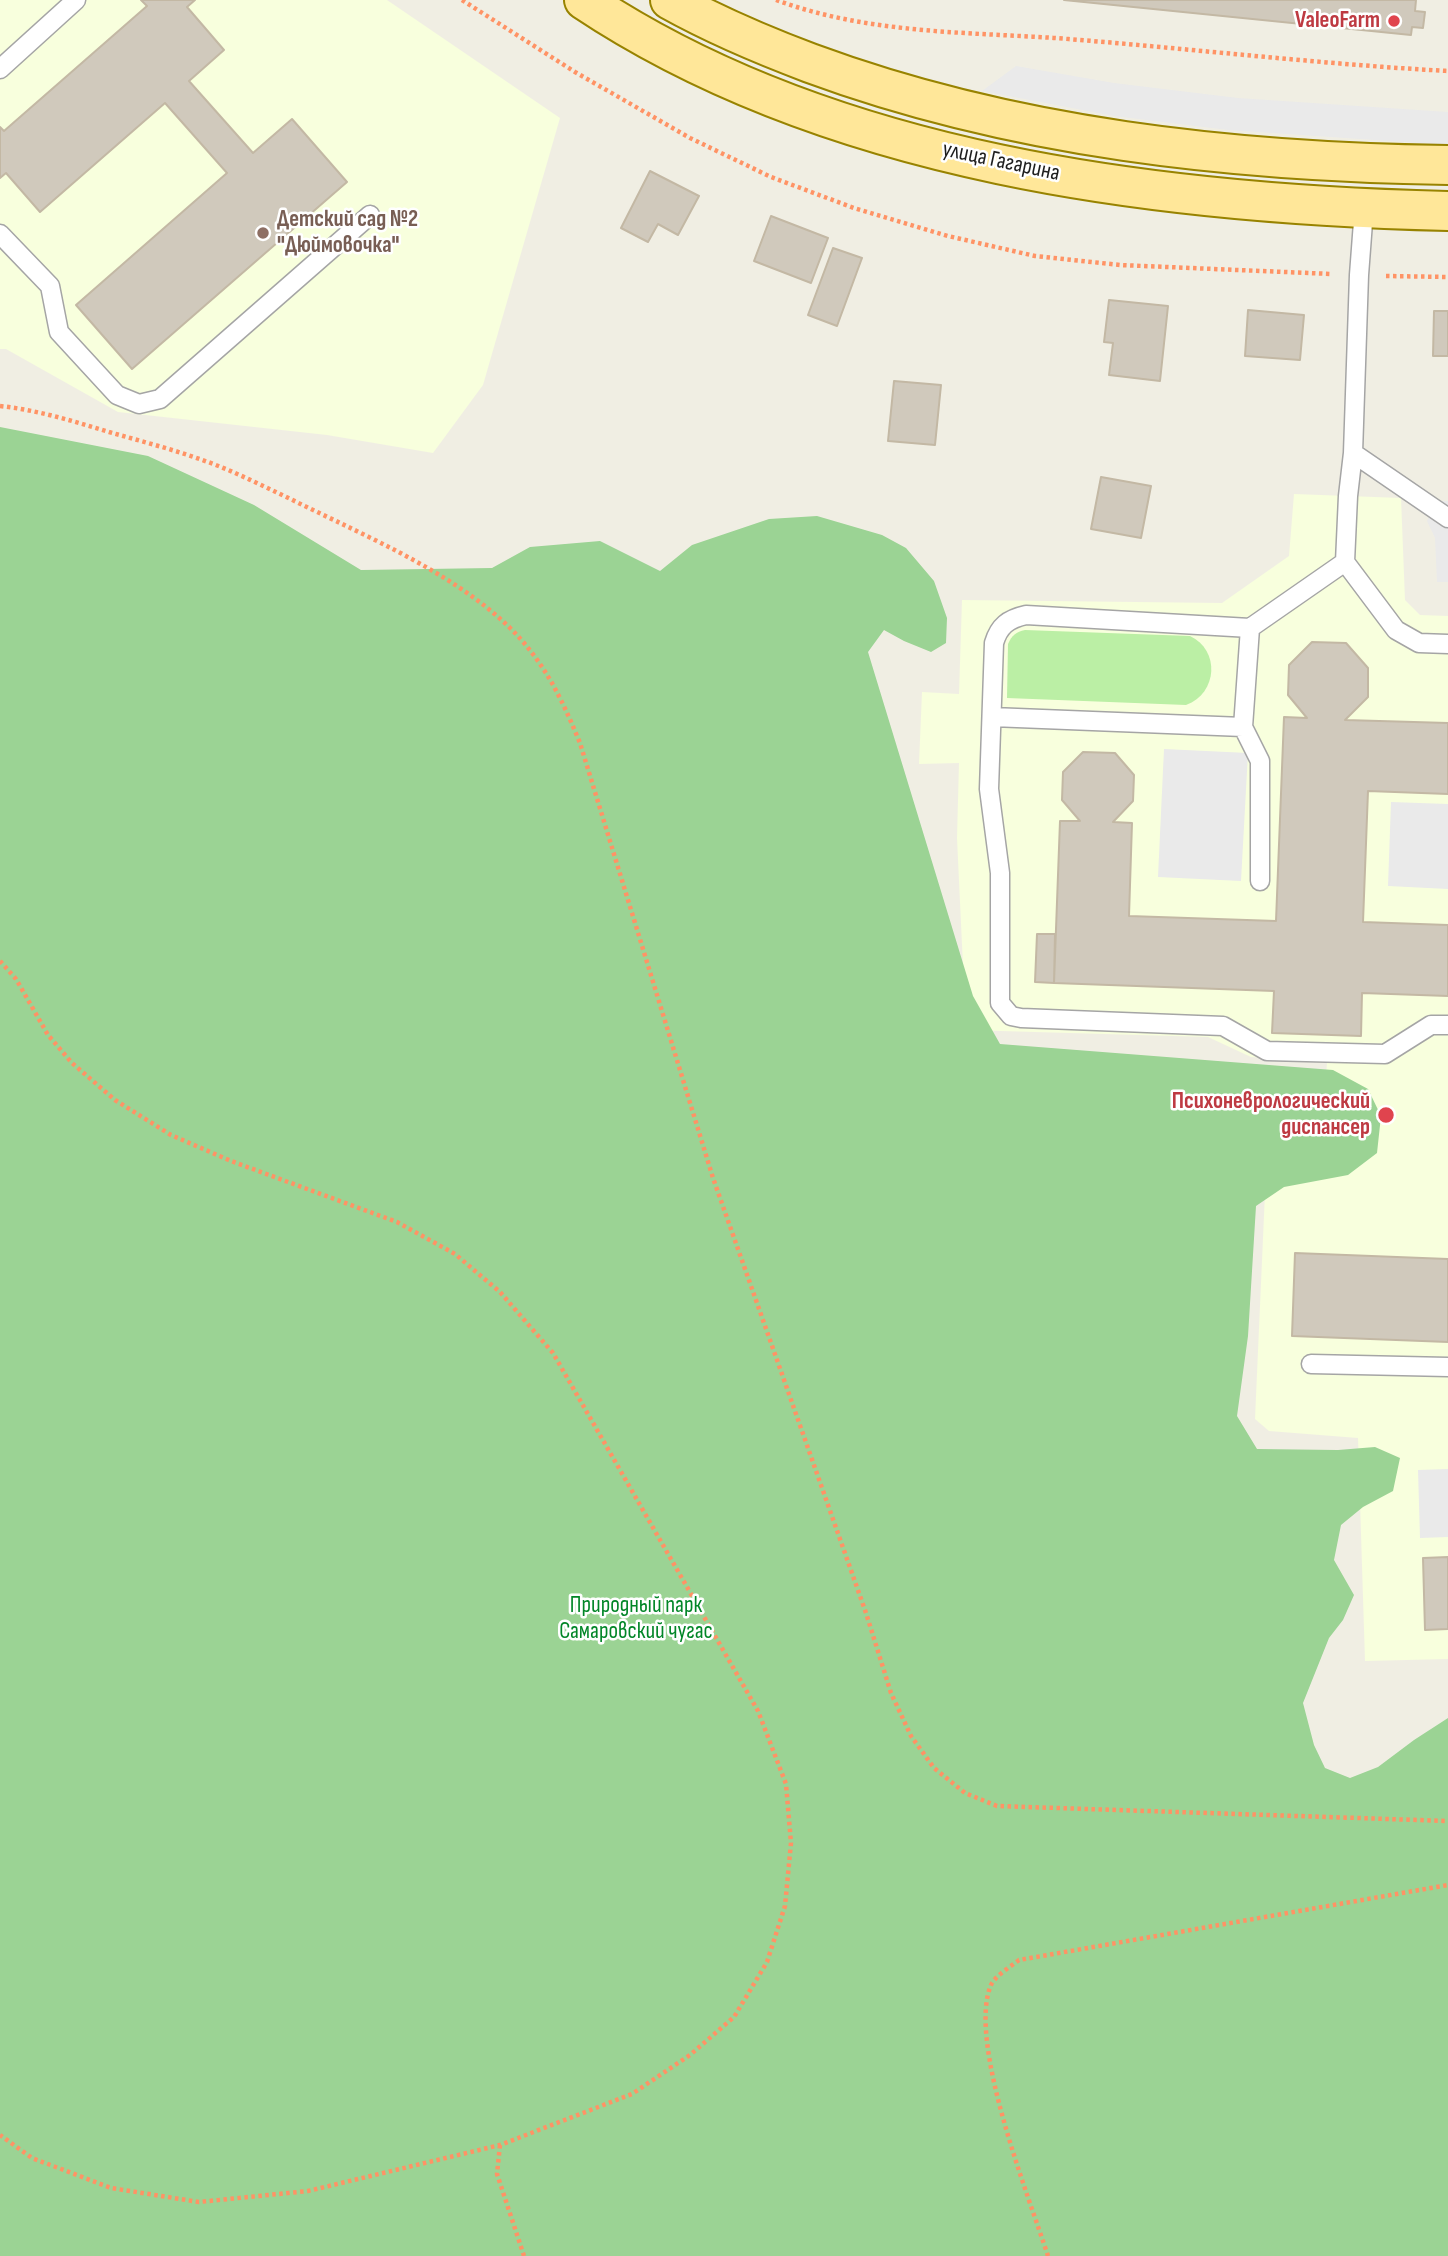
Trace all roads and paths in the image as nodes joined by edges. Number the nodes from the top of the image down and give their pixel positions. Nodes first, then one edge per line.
1 (76, 0) edge
2 (462, 0) edge
3 (584, 0) edge
4 (670, 0) edge
5 (776, 0) edge
6 (0, 69) edge
7 (1448, 71) edge
8 (1368, 164) junction
9 (1448, 165) edge
10 (1364, 209) junction
11 (1448, 211) edge
12 (370, 215) dead end
13 (0, 234) edge
14 (1359, 275) junction
15 (1448, 277) edge
16 (0, 407) edge
17 (1353, 453) junction
18 (1448, 519) edge
19 (1345, 562) junction
20 (1250, 628) junction
21 (1448, 644) edge
22 (992, 718) junction
23 (1243, 727) junction
24 (1260, 881) dead end
25 (0, 961) edge
26 (1448, 1025) edge
27 (1311, 1364) dead end
28 (1448, 1367) edge
29 (1448, 1821) edge
30 (1448, 1885) edge
31 (0, 2135) edge
32 (500, 2145) junction
33 (524, 2256) edge
34 (1048, 2256) edge

1 - 6 lane
2 - 14 path
3 - 10 main road, улица Гагарина
4 - 8 main road, улица Гагарина
5 - 7 path
8 - 9 main road, улица Гагарина
8 - 10 main road
10 - 11 main road, улица Гагарина
10 - 14 lane
12 - 13 lane
14 - 15 path
14 - 17 lane
16 - 29 path
17 - 18 lane
17 - 19 lane
19 - 20 lane
19 - 21 lane
20 - 22 lane
20 - 23 lane
22 - 23 lane
22 - 26 lane
23 - 24 lane
25 - 32 path
27 - 28 lane
30 - 34 path
31 - 32 path
32 - 33 path

